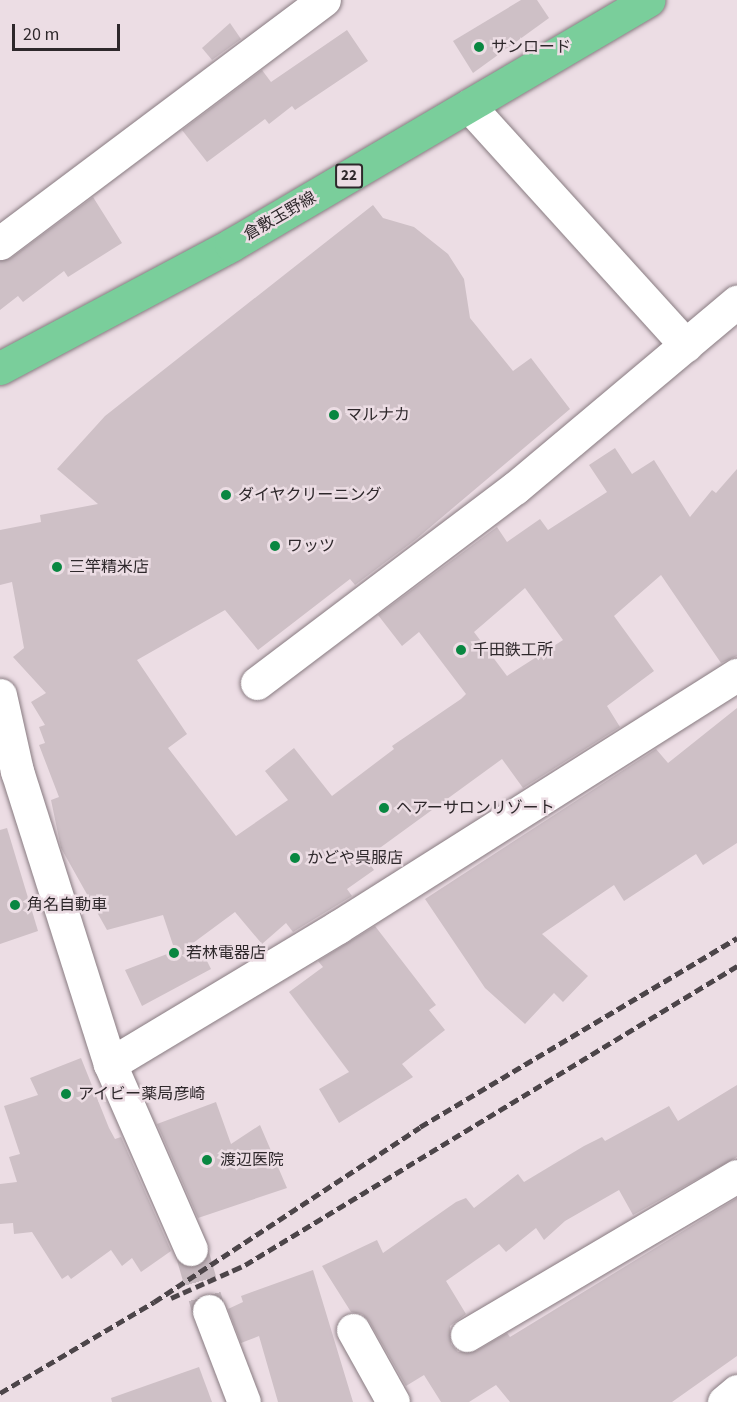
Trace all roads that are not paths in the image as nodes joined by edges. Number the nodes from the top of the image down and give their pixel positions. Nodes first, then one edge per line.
1 (324, 0) edge
2 (648, 0) edge
3 (469, 106) junction
4 (0, 243) edge
5 (737, 302) edge
6 (686, 345) junction
7 (0, 368) edge
8 (737, 675) edge
9 (257, 683) dead end
10 (0, 695) edge
11 (9, 773) edge
12 (110, 1064) junction
13 (737, 1176) edge
14 (192, 1250) tunnel mouth
15 (209, 1311) tunnel mouth
16 (353, 1330) dead end
17 (467, 1335) dead end
18 (737, 1391) edge
19 (244, 1402) edge
20 (393, 1402) edge
21 (724, 1402) edge

1 - 4 street
2 - 3 main road, 倉敷玉野線 / 22
3 - 6 street
3 - 7 main road, 倉敷玉野線 / 22
5 - 6 street
6 - 9 street
8 - 12 street
10 - 11 street
11 - 12 street
12 - 14 street
13 - 17 street
15 - 19 street
16 - 20 street
18 - 21 street

